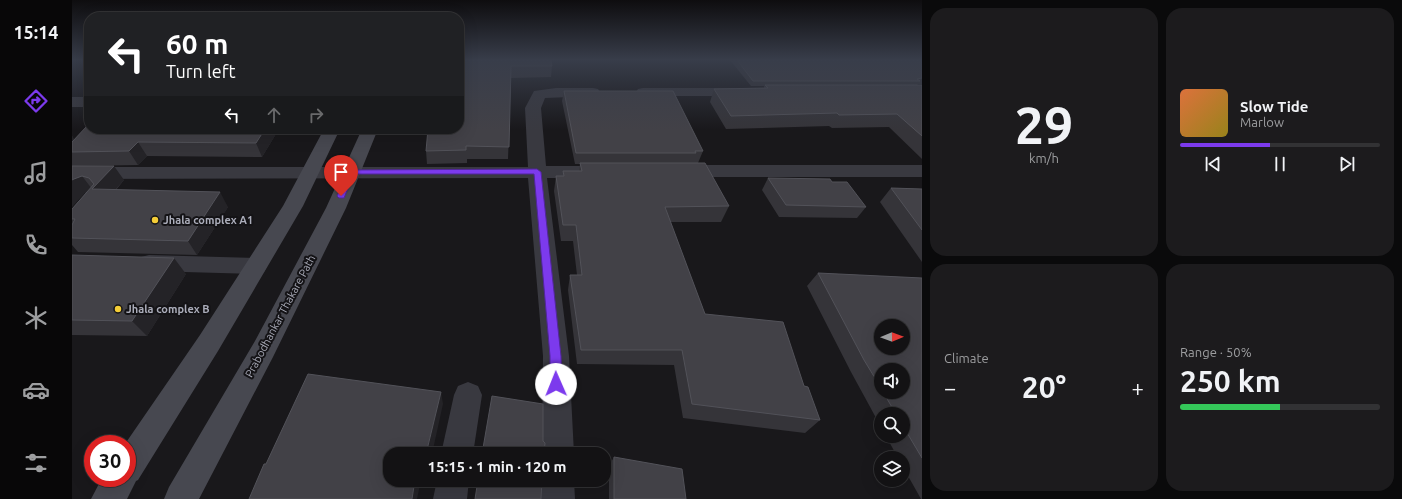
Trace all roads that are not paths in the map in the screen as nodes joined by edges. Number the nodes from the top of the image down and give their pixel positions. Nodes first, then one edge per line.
1 (604, 92) edge
2 (628, 92) edge
3 (755, 92) edge
4 (72, 102) edge
5 (84, 102) edge
6 (329, 134) edge
7 (368, 134) edge
8 (660, 171) edge
9 (922, 171) edge
10 (310, 172) junction
11 (352, 172) junction
12 (537, 172) junction
13 (606, 172) edge
14 (72, 173) edge
15 (125, 262) edge
16 (256, 266) junction
17 (468, 395) dead end
18 (458, 447) edge
19 (558, 447) edge
20 (136, 455) edge
21 (115, 487) edge
22 (452, 487) edge
23 (558, 487) edge
24 (108, 499) edge
25 (181, 499) edge
26 (450, 499) edge
27 (558, 499) edge

1 - 12 street
2 - 3 street
4 - 5 street
6 - 10 main road
7 - 11 main road, Prabodhankar Thakare Path
8 - 9 street
10 - 11 street
10 - 14 street
10 - 16 main road
11 - 12 street
11 - 25 main road, Prabodhankar Thakare Path
12 - 13 street
12 - 19 street
15 - 16 street
16 - 20 main road
17 - 18 street
21 - 24 main road
22 - 26 street
23 - 27 street

